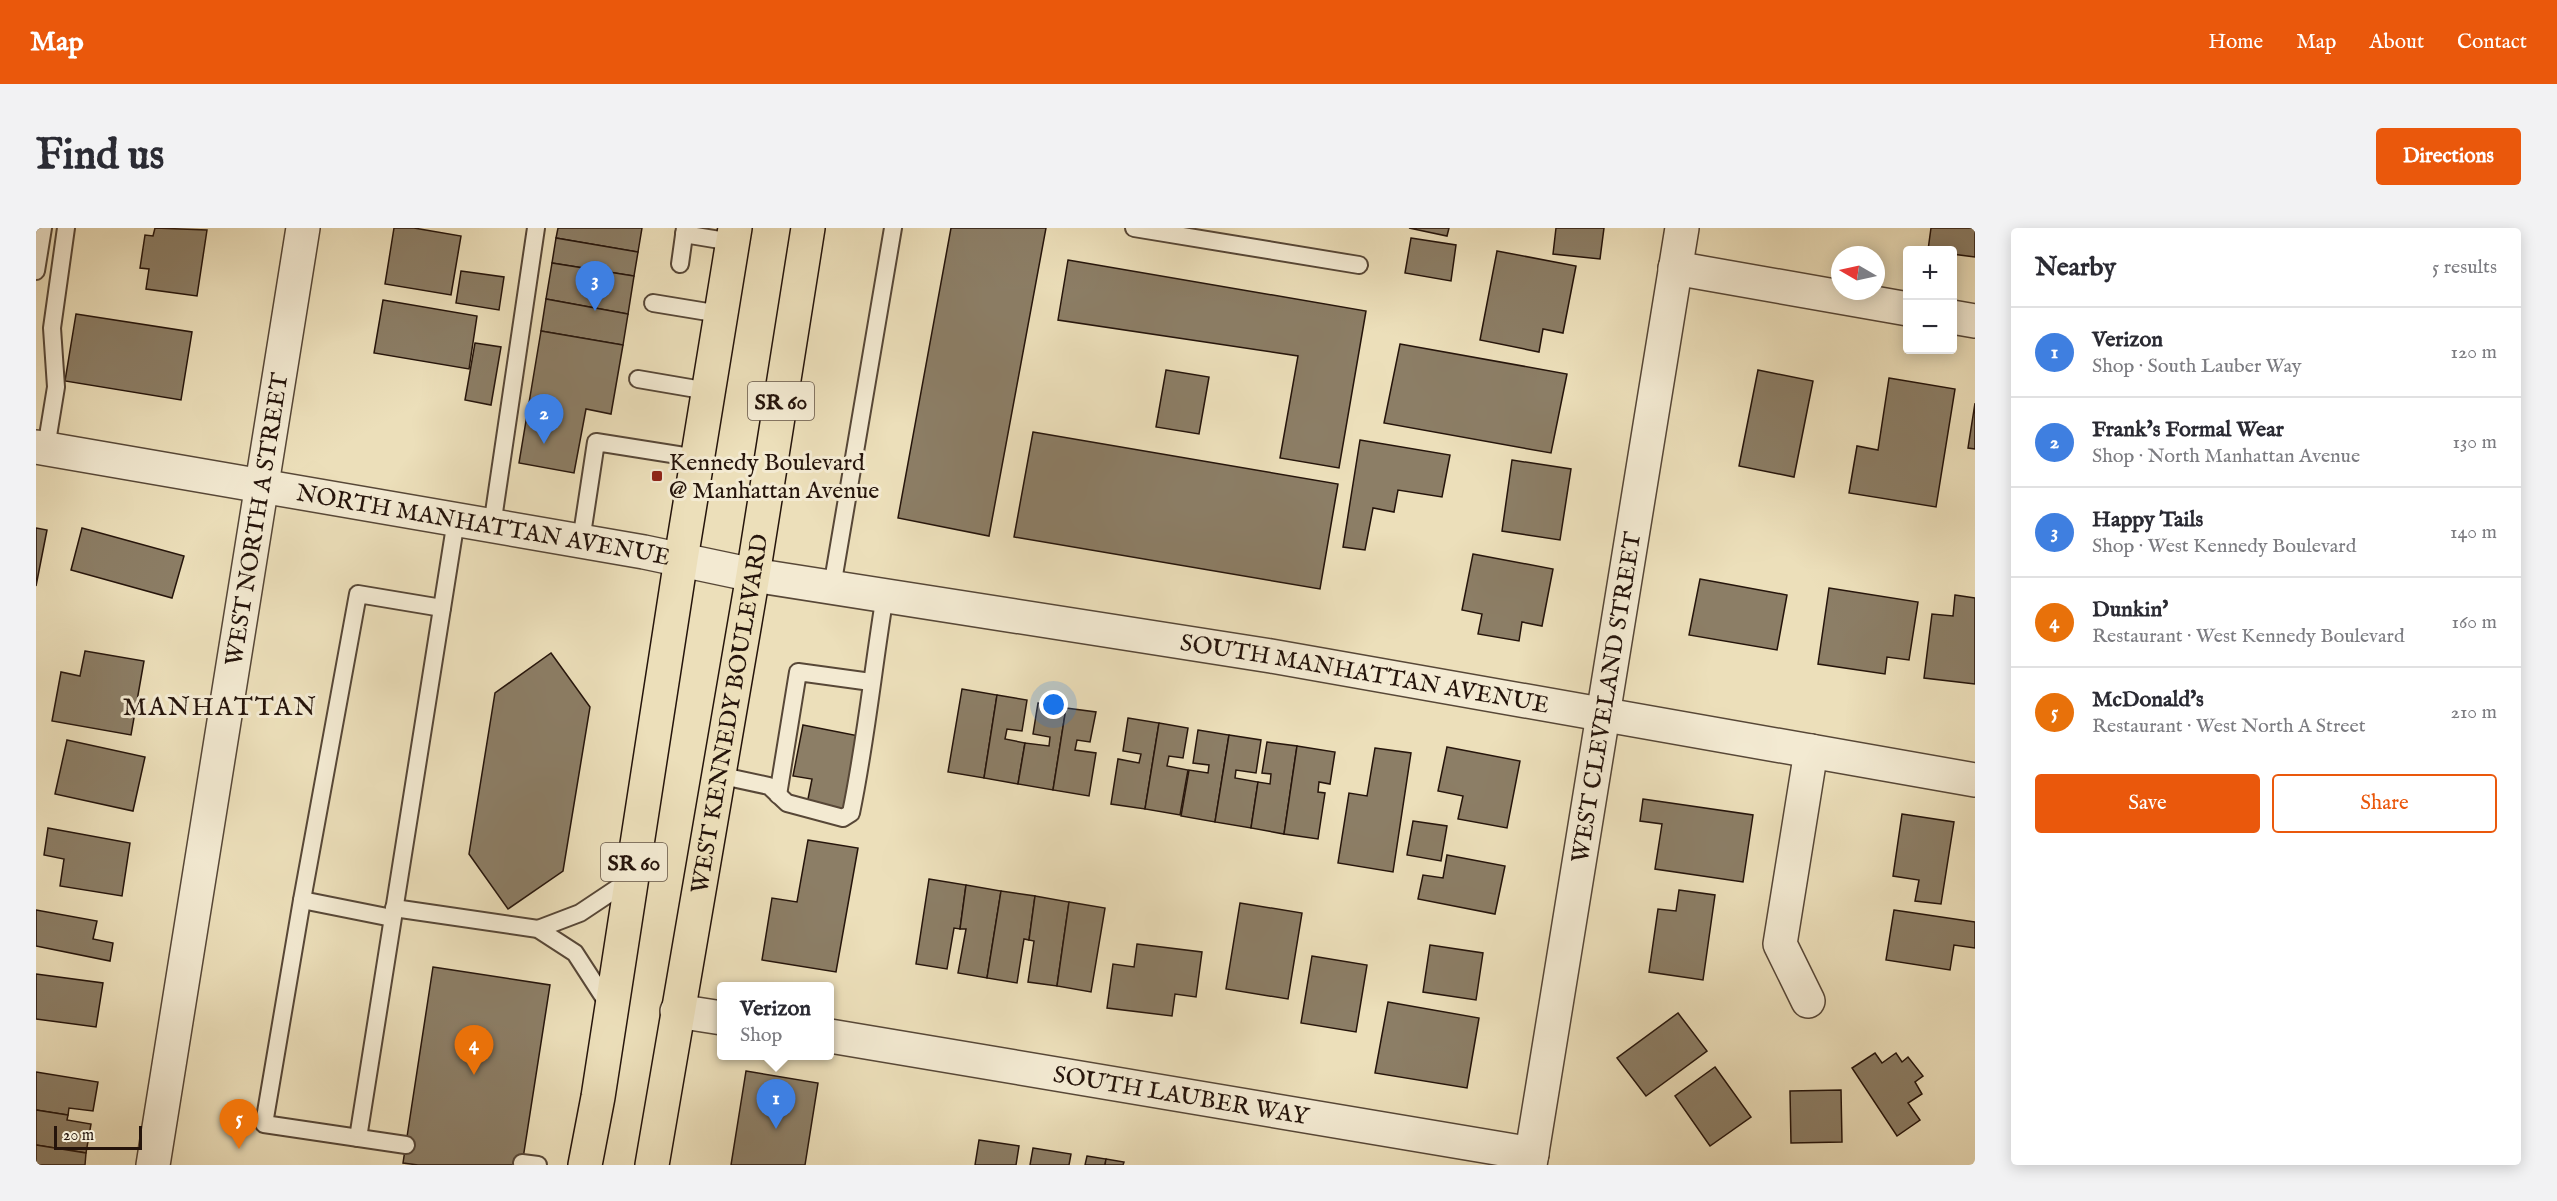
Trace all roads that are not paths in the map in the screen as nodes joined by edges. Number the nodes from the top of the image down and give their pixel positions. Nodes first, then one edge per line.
1 (43, 228) edge
2 (66, 228) edge
3 (303, 228) edge
4 (536, 228) edge
5 (808, 228) edge
6 (893, 228) edge
7 (1134, 228) edge
8 (1682, 228) edge
9 (685, 231) edge
10 (733, 235) edge
11 (680, 264) dead end
12 (1359, 265) dead end
13 (1675, 268) junction
14 (36, 271) edge
15 (653, 303) dead end
16 (1903, 308) edge
17 (720, 314) junction
18 (1957, 318) edge
19 (1975, 321) edge
20 (638, 379) dead end
21 (708, 391) junction
22 (41, 448) edge
23 (697, 458) junction
24 (262, 486) junction
25 (456, 520) junction
26 (492, 526) junction
27 (581, 541) junction
28 (681, 559) junction
29 (753, 575) junction
30 (832, 587) junction
31 (885, 595) junction
32 (442, 608) junction
33 (871, 682) junction
34 (1603, 715) junction
35 (1811, 751) junction
36 (718, 775) junction
37 (1975, 780) edge
38 (778, 795) junction
39 (632, 878) junction
40 (302, 900) junction
41 (393, 913) junction
42 (538, 929) junction
43 (1808, 1001) dead end
44 (611, 1010) junction
45 (677, 1011) junction
46 (717, 1017) edge
47 (834, 1037) edge
48 (358, 1138) junction
49 (406, 1145) dead end
50 (1531, 1159) edge
51 (153, 1165) edge
52 (585, 1165) edge
53 (652, 1165) edge

1 - 14 lane
2 - 22 lane
3 - 24 street, WEST NORTH A STREET
4 - 26 lane
5 - 29 main road, WEST KENNEDY BOULEVARD / SR 60
6 - 30 lane
7 - 12 lane
8 - 13 street, WEST CLEVELAND STREET
9 - 10 lane
9 - 11 lane
10 - 17 main road, SR 60
13 - 16 street
13 - 34 street, WEST CLEVELAND STREET
15 - 17 lane
17 - 21 main road, SR 60
18 - 19 street
20 - 21 lane
21 - 23 main road, SR 60
22 - 24 street, NORTH MANHATTAN AVENUE
23 - 27 lane
23 - 28 main road, SR 60
24 - 25 street, NORTH MANHATTAN AVENUE
24 - 51 street, WEST NORTH A STREET
25 - 26 street, NORTH MANHATTAN AVENUE
25 - 32 lane
26 - 27 street, NORTH MANHATTAN AVENUE
27 - 28 street, NORTH MANHATTAN AVENUE
28 - 29 street, NORTH MANHATTAN AVENUE
28 - 39 main road, SR 60
29 - 30 street, SOUTH MANHATTAN AVENUE
29 - 36 main road, WEST KENNEDY BOULEVARD / SR 60
30 - 31 street, SOUTH MANHATTAN AVENUE
31 - 33 lane
31 - 34 street, SOUTH MANHATTAN AVENUE
32 - 40 lane
32 - 41 lane
33 - 38 lane
33 - 38 lane
34 - 35 street, SOUTH MANHATTAN AVENUE
34 - 50 street, WEST CLEVELAND STREET
35 - 37 street, SOUTH MANHATTAN AVENUE
35 - 43 street
36 - 38 lane
36 - 45 main road, WEST KENNEDY BOULEVARD / SR 60
39 - 42 lane
39 - 44 main road, SR 60
40 - 41 lane
40 - 48 lane
41 - 42 lane
41 - 48 lane
42 - 44 lane
44 - 52 main road, SR 60
45 - 46 street
45 - 53 main road, WEST KENNEDY BOULEVARD / SR 60
47 - 50 street, SOUTH LAUBER WAY
48 - 49 lane

